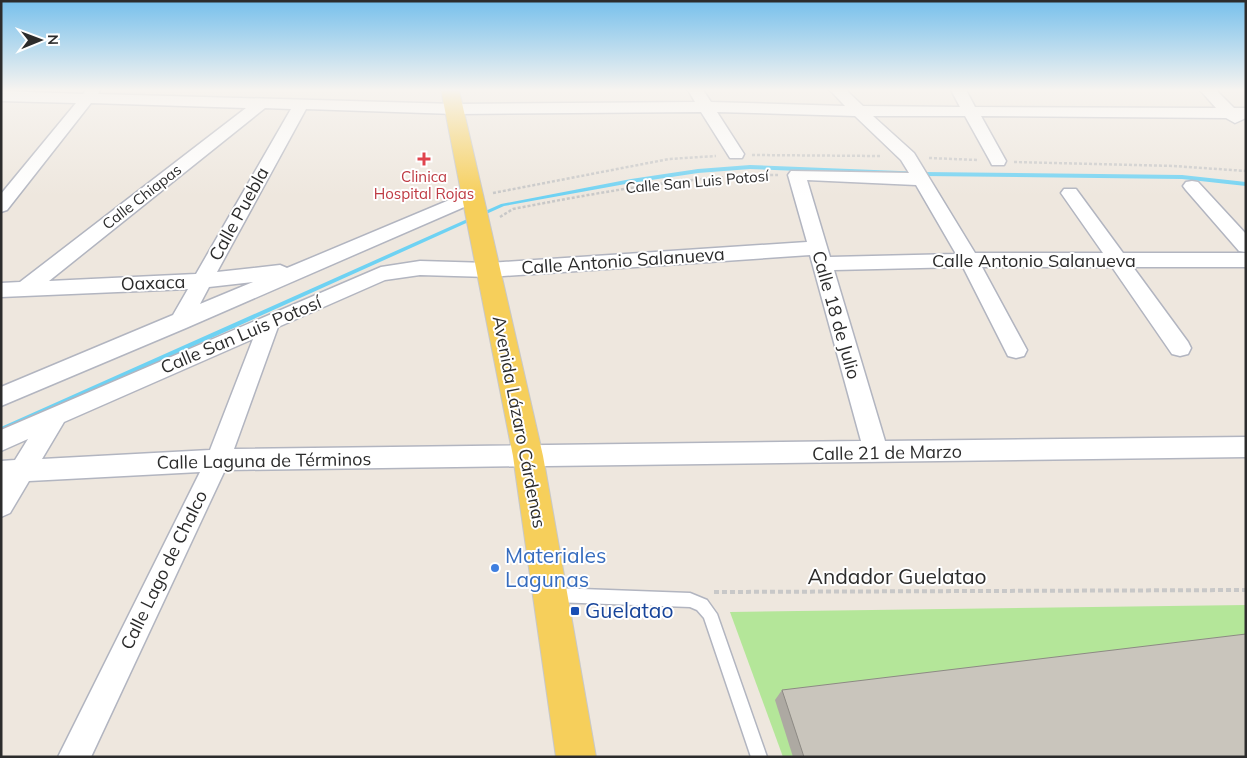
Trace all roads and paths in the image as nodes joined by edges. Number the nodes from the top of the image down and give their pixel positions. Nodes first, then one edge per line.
1 (66, 125) edge
2 (233, 125) edge
3 (289, 125) edge
4 (458, 125) edge
5 (718, 125) edge
6 (873, 125) edge
7 (978, 125) edge
8 (736, 154) dead end
9 (998, 161) dead end
10 (915, 170) junction
11 (797, 175) junction
12 (1192, 186) dead end
13 (1070, 193) dead end
14 (1, 206) edge
15 (477, 215) junction
16 (1246, 246) edge
17 (819, 256) junction
18 (969, 260) junction
19 (1119, 260) junction
20 (1246, 260) edge
21 (303, 270) junction
22 (489, 270) junction
23 (202, 281) junction
24 (25, 289) junction
25 (1, 290) edge
26 (180, 323) junction
27 (269, 324) junction
28 (1180, 348) dead end
29 (1016, 350) dead end
30 (1, 397) edge
31 (56, 415) junction
32 (1, 441) edge
33 (1246, 447) edge
34 (876, 453) junction
35 (528, 456) junction
36 (218, 460) junction
37 (11, 471) edge
38 (1, 505) edge
39 (1246, 590) edge
40 (708, 592) dead end
41 (550, 595) junction
42 (570, 755) edge
43 (74, 757) edge
44 (759, 757) edge

1 - 14 street
2 - 24 street, Calle Chiapas
3 - 23 street, Calle Puebla
4 - 15 main road, Avenida Lázaro Cárdenas
5 - 8 street
6 - 10 street
7 - 9 street
10 - 11 street
10 - 18 street
11 - 15 path, Calle San Luis Potosí
11 - 17 street, Calle 18 de Julio
12 - 16 street
13 - 19 street
15 - 21 street, Calle San Luis Potosí
15 - 22 main road, Avenida Lázaro Cárdenas
17 - 18 street, Calle Antonio Salanueva
17 - 22 street, Calle Antonio Salanueva
17 - 34 street, Calle 18 de Julio
18 - 19 street, Calle Antonio Salanueva
18 - 29 street
19 - 20 street, Calle Antonio Salanueva
19 - 28 street
21 - 23 street, Oaxaca
21 - 26 street, Calle San Luis Potosí
22 - 27 street, Calle San Luis Potosí
22 - 35 main road, Avenida Lázaro Cárdenas
23 - 24 street, Oaxaca
23 - 26 street, Calle Puebla
24 - 25 street, Oaxaca
26 - 30 street, Calle San Luis Potosí
27 - 31 street, Calle San Luis Potosí
27 - 36 street, Calle Lago de Chalco
31 - 32 street, Calle San Luis Potosí
31 - 37 street
33 - 34 street, Calle 21 de Marzo
34 - 35 street, Calle 21 de Marzo
35 - 36 street, Calle Laguna de Términos
35 - 41 main road, Avenida Lázaro Cárdenas
36 - 37 street, Calle Laguna de Términos
36 - 43 street, Calle Lago de Chalco
37 - 38 street
39 - 40 path, Andador Guelatao
41 - 42 main road, Avenida Lázaro Cárdenas
41 - 44 lane

